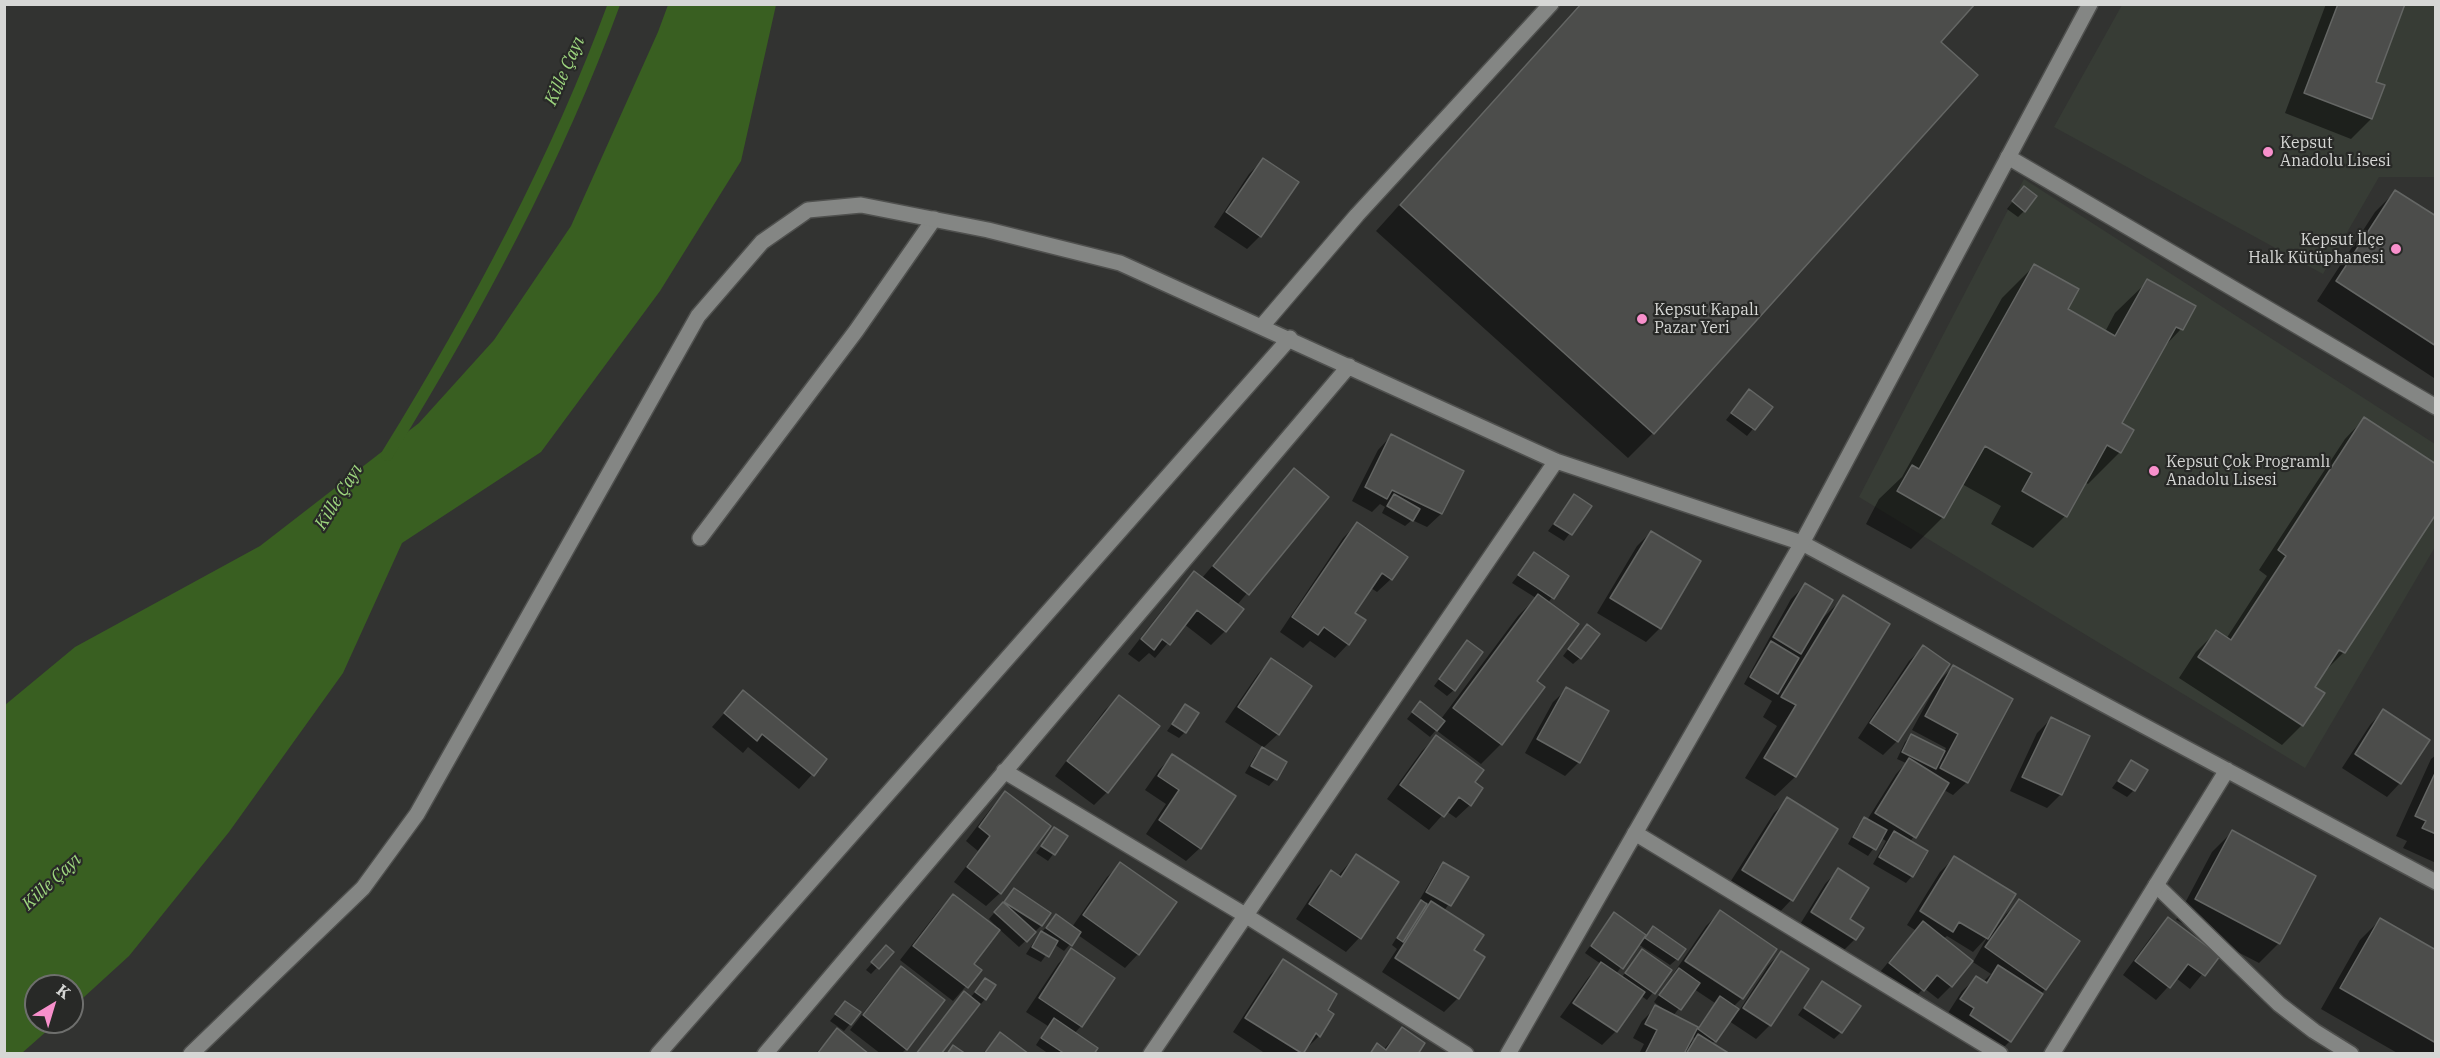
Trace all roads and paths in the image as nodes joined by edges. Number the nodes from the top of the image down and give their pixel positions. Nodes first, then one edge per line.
1 (1551, 4) edge
2 (2090, 4) edge
3 (2008, 157) junction
4 (934, 219) junction
5 (1262, 326) junction
6 (1290, 338) junction
7 (1349, 366) junction
8 (2436, 407) edge
9 (1556, 461) junction
10 (700, 538) dead end
11 (1802, 543) junction
12 (2227, 770) junction
13 (1004, 771) junction
14 (1635, 833) junction
15 (2436, 882) edge
16 (2156, 885) junction
17 (1245, 915) junction
18 (191, 1053) edge
19 (658, 1053) edge
20 (765, 1053) edge
21 (1151, 1053) edge
22 (1466, 1053) edge
23 (1508, 1053) edge
24 (2000, 1053) edge
25 (2052, 1053) edge
26 (2351, 1053) edge

1 - 5 street
2 - 3 street
3 - 8 street
3 - 11 street
4 - 5 street
4 - 10 street
4 - 18 street
5 - 6 street
6 - 7 street
6 - 19 street
7 - 9 street
7 - 13 street
9 - 11 street
9 - 17 street
11 - 12 street
11 - 14 street
12 - 15 street
12 - 16 street
13 - 17 street
13 - 20 street
14 - 23 street
14 - 24 street
16 - 25 street
16 - 26 street
17 - 21 street
17 - 22 street

